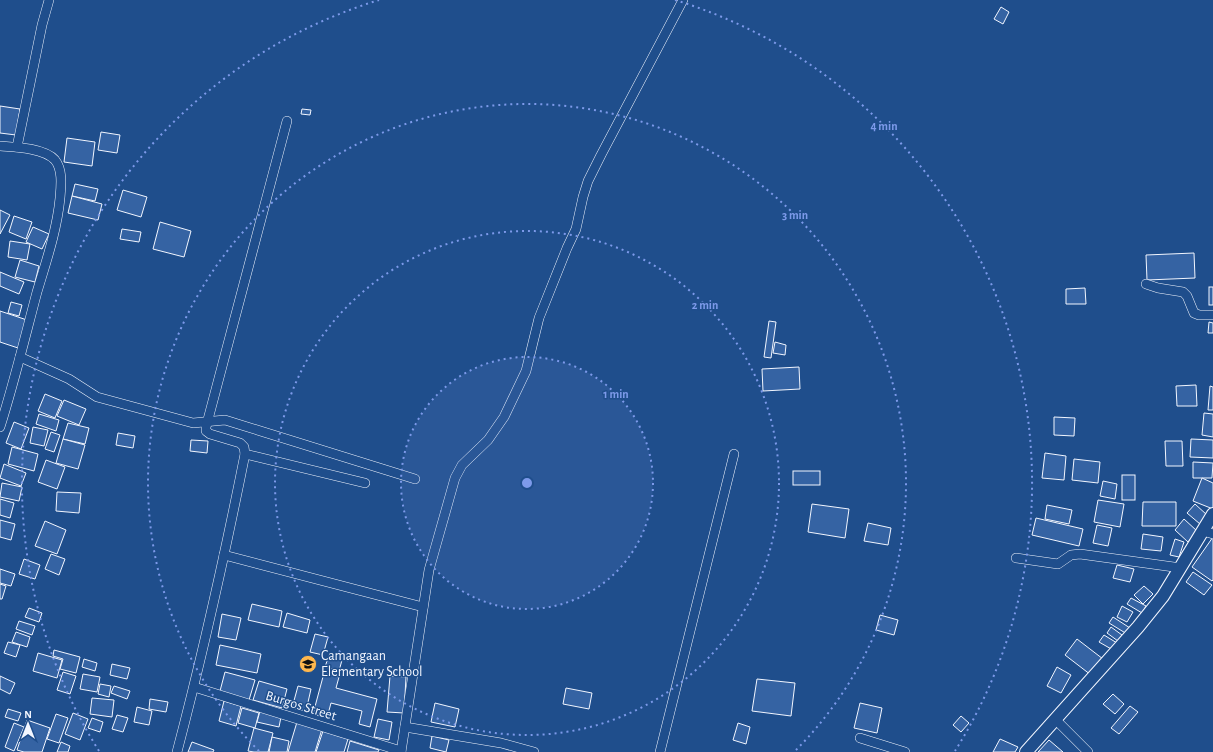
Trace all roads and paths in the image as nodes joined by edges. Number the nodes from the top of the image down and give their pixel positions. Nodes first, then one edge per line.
1 (49, 0) edge
2 (683, 0) edge
3 (287, 121) dead end
4 (0, 146) edge
5 (17, 147) junction
6 (1146, 284) dead end
7 (1213, 315) edge
8 (20, 357) junction
9 (207, 422) junction
10 (0, 427) edge
11 (245, 454) junction
12 (734, 454) dead end
13 (415, 479) dead end
14 (365, 483) dead end
15 (1213, 514) edge
16 (1208, 533) edge
17 (224, 555) junction
18 (1016, 558) dead end
19 (1181, 568) junction
20 (423, 607) junction
21 (194, 687) junction
22 (1055, 720) junction
23 (404, 727) junction
24 (860, 738) dead end
25 (401, 751) edge
26 (177, 752) edge
27 (534, 752) edge
28 (660, 752) edge
29 (905, 752) edge
30 (1026, 752) edge
31 (1088, 752) edge

1 - 5 street
2 - 20 street
3 - 9 street
4 - 5 street
5 - 8 street
6 - 7 street
8 - 9 street
8 - 10 street
9 - 11 street
9 - 13 street
11 - 14 street
11 - 17 street
12 - 28 street
15 - 16 street
16 - 19 street
17 - 20 street
17 - 21 street
18 - 19 street
19 - 22 street
20 - 23 street
21 - 25 street, Burgos Street
21 - 26 street
22 - 30 street
22 - 31 street
23 - 25 street
23 - 27 street
24 - 29 street

